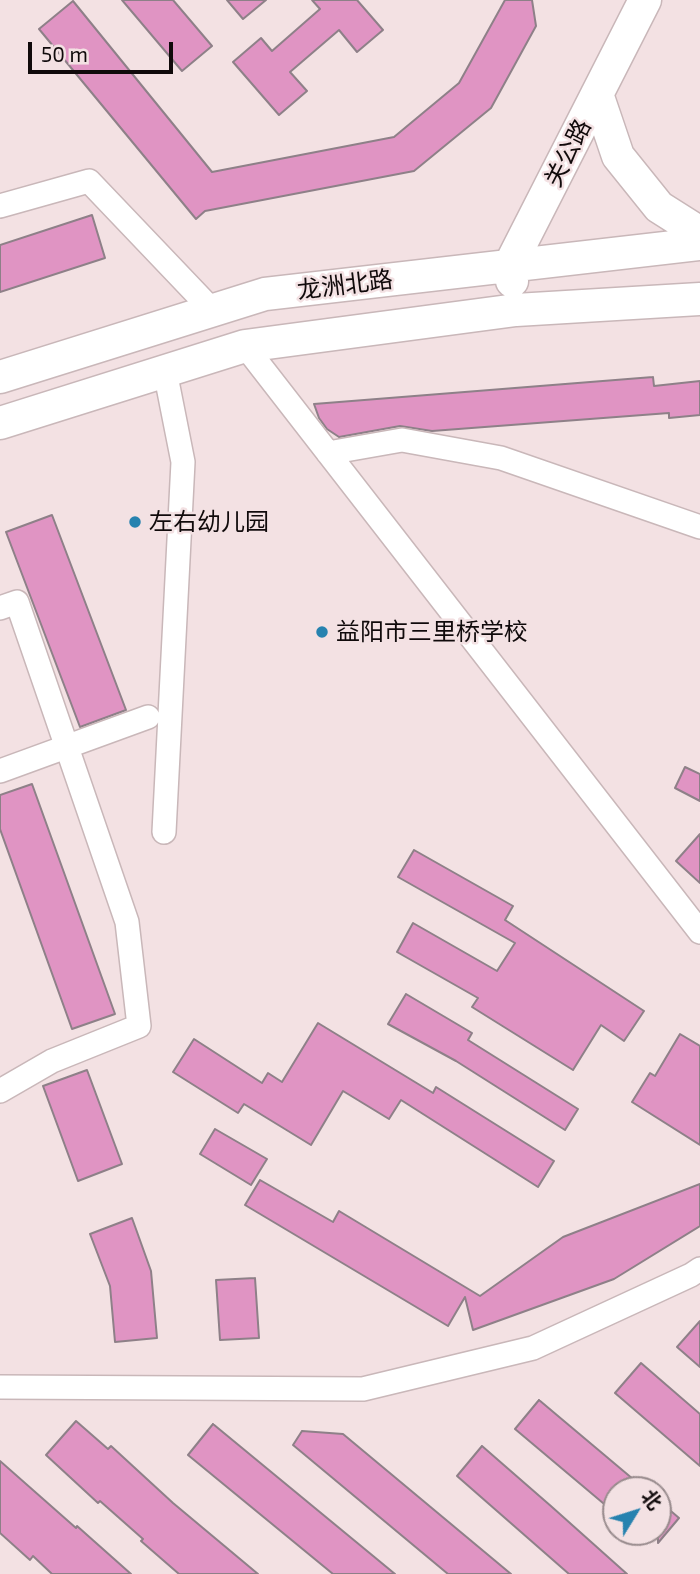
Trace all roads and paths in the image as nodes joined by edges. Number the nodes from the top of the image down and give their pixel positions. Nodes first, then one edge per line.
1 (645, 0) edge
2 (597, 94) junction
3 (0, 206) edge
4 (700, 233) edge
5 (700, 244) edge
6 (510, 265) junction
7 (700, 299) edge
8 (212, 310) junction
9 (516, 310) junction
10 (246, 346) junction
11 (165, 371) junction
12 (0, 377) edge
13 (0, 423) edge
14 (328, 453) junction
15 (700, 527) edge
16 (0, 608) edge
17 (148, 717) dead end
18 (67, 747) junction
19 (0, 771) edge
20 (164, 832) dead end
21 (700, 932) edge
22 (0, 1091) edge
23 (700, 1269) edge
24 (0, 1387) edge

1 - 2 main road, 关公路
2 - 4 main road
2 - 6 main road, 关公路
3 - 8 street
5 - 6 main road, 龙洲北路
6 - 8 main road, 龙洲北路
6 - 9 main road
7 - 9 main road, 龙洲北路
8 - 12 main road, 龙洲北路
9 - 10 main road, 龙洲北路
10 - 11 main road, 龙洲北路
10 - 14 street
11 - 13 main road, 龙洲北路
11 - 20 street
14 - 15 street
14 - 21 street
16 - 18 street
17 - 18 street
18 - 19 street
18 - 22 street
23 - 24 street

